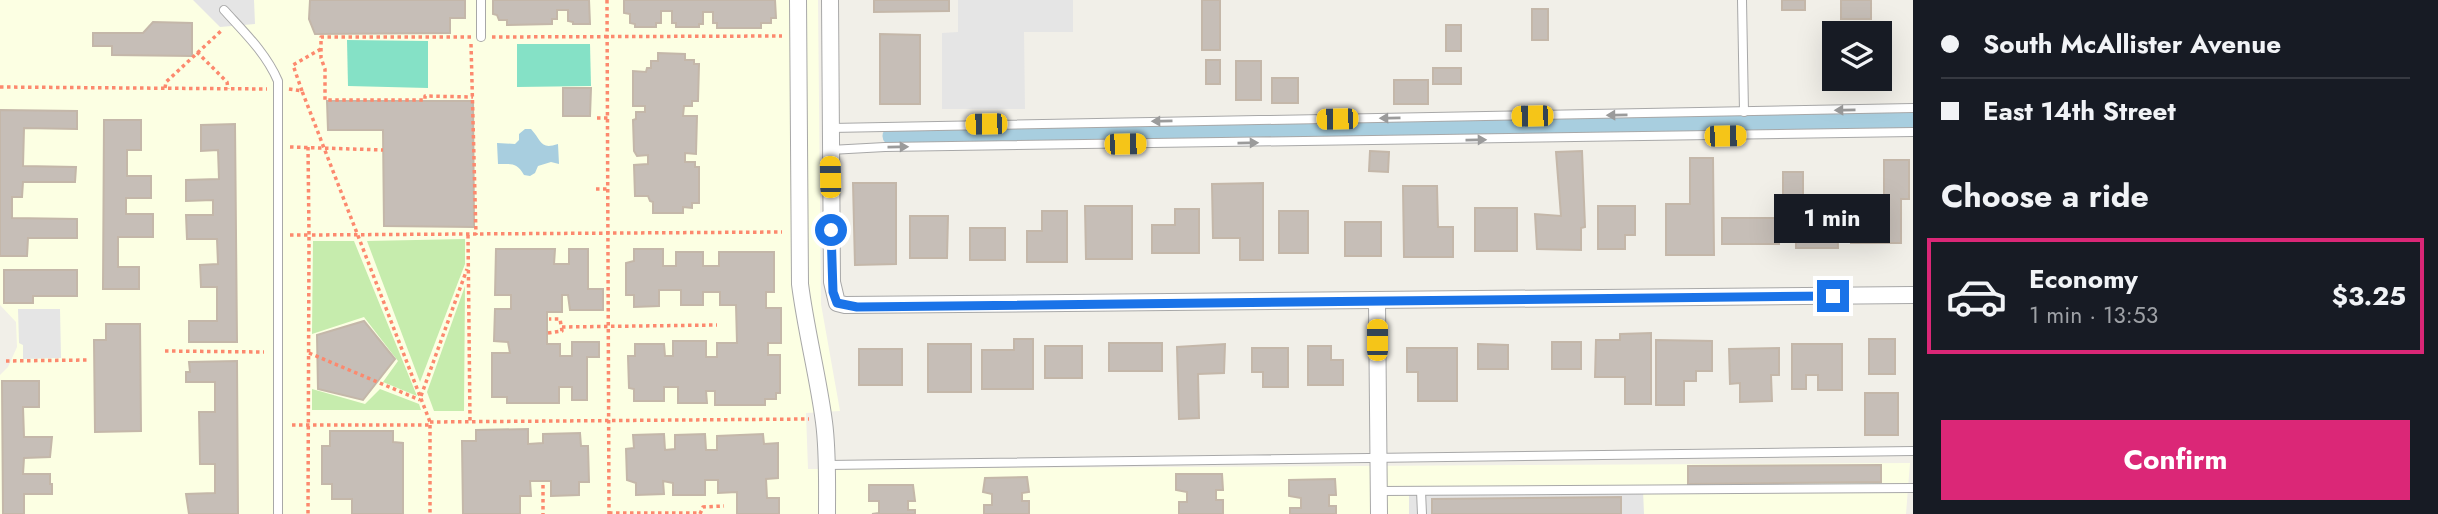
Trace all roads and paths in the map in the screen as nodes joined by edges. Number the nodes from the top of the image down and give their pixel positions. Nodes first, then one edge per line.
1 (481, 0) edge
2 (607, 0) edge
3 (799, 0) edge
4 (830, 0) edge
5 (1742, 0) edge
6 (224, 10) dead end
7 (221, 31) dead end
8 (607, 36) junction
9 (784, 36) dead end
10 (481, 37) junction
11 (321, 49) junction
12 (197, 52) junction
13 (0, 88) edge
14 (165, 88) junction
15 (228, 89) junction
16 (264, 89) dead end
17 (293, 90) dead end
18 (302, 91) junction
19 (1913, 108) edge
20 (1744, 112) junction
21 (597, 118) dead end
22 (608, 118) junction
23 (830, 128) junction
24 (1913, 132) edge
25 (278, 146) junction
26 (307, 147) junction
27 (324, 147) junction
28 (383, 150) dead end
29 (830, 150) junction
30 (597, 189) dead end
31 (609, 189) junction
32 (784, 232) dead end
33 (609, 235) junction
34 (277, 236) junction
35 (309, 236) junction
36 (358, 236) junction
37 (468, 236) junction
38 (476, 236) junction
39 (469, 265) junction
40 (1913, 295) edge
41 (1377, 302) junction
42 (549, 319) dead end
43 (716, 325) dead end
44 (610, 326) junction
45 (562, 327) junction
46 (548, 333) dead end
47 (165, 351) dead end
48 (277, 352) junction
49 (309, 353) junction
50 (88, 360) dead end
51 (6, 361) dead end
52 (421, 400) junction
53 (809, 419) dead end
54 (609, 420) junction
55 (470, 421) junction
56 (430, 424) junction
57 (278, 425) junction
58 (308, 425) junction
59 (1913, 451) edge
60 (1378, 457) junction
61 (827, 465) junction
62 (543, 485) dead end
63 (1913, 488) edge
64 (1379, 491) junction
65 (1420, 491) junction
66 (724, 506) dead end
67 (715, 507) junction
68 (278, 514) edge
69 (308, 514) edge
70 (430, 514) edge
71 (543, 514) edge
72 (609, 514) edge
73 (700, 514) edge
74 (715, 514) edge
75 (827, 514) edge
76 (1379, 514) edge
77 (1422, 514) edge

1 - 10 lane
2 - 8 path
3 - 61 street
4 - 23 street
5 - 20 lane
6 - 25 lane
7 - 12 path
8 - 9 path
8 - 10 path
8 - 22 path
10 - 11 path
11 - 18 path
11 - 38 path
12 - 14 path
12 - 15 path
13 - 14 path
14 - 15 path
15 - 16 path
17 - 18 path
18 - 27 path
19 -> 20 lane
20 -> 23 lane
21 - 22 path
22 - 31 path
23 - 29 street
29 -> 24 lane
25 - 26 path
25 - 34 lane
26 - 27 path
26 - 35 path
27 - 28 path
27 - 36 path
29 - 41 street
30 - 31 path
31 - 33 path
32 - 33 path
33 - 38 path
33 - 44 path
34 - 35 path
34 - 48 lane
35 - 36 path
35 - 49 path
36 - 37 path
36 - 52 path
37 - 38 path
37 - 39 path
39 - 52 path
39 - 55 path
40 - 41 street
41 - 60 street
42 - 45 path
43 - 44 path
44 - 45 path
44 - 54 path
45 - 46 path
47 - 48 path
48 - 57 lane
49 - 52 path
49 - 58 path
50 - 51 path
52 - 56 path
53 - 54 path
54 - 55 path
54 - 72 path
55 - 56 path
56 - 58 path
56 - 70 path
57 - 58 path
57 - 68 lane
58 - 69 path
59 - 60 lane
60 - 61 lane
60 - 64 street
61 - 75 street
62 - 71 path
63 - 65 lane
64 - 65 lane
64 - 76 street
65 - 77 lane
66 - 67 path
67 - 73 path
67 - 74 path
72 - 73 path

